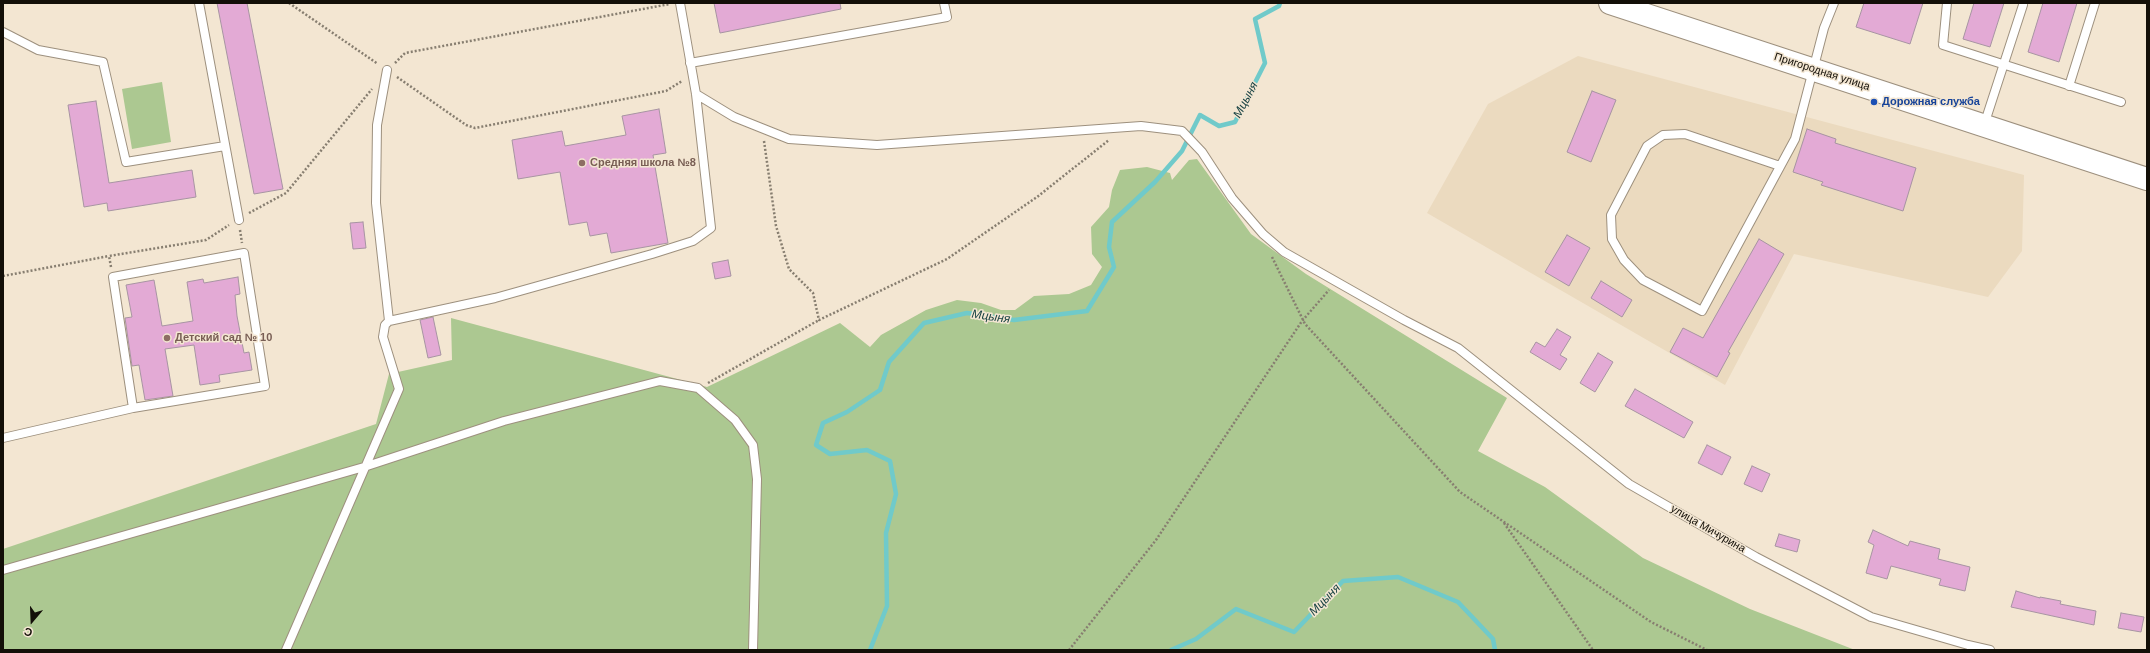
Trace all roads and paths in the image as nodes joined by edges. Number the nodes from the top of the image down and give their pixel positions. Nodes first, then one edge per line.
1 (200, 3) edge
2 (289, 3) edge
3 (679, 3) edge
4 (944, 3) edge
5 (1610, 3) edge
6 (1834, 3) edge
7 (1947, 3) edge
8 (2096, 3) edge
9 (2024, 4) dead end
10 (3, 32) edge
11 (690, 63) junction
12 (2004, 65) junction
13 (1813, 69) junction
14 (387, 70) junction
15 (692, 75) junction
16 (2069, 86) junction
17 (696, 94) junction
18 (2121, 102) dead end
19 (1984, 125) junction
20 (762, 128) junction
21 (1124, 128) junction
22 (225, 146) junction
23 (1780, 166) junction
24 (2147, 179) edge
25 (238, 220) junction
26 (1263, 234) junction
27 (244, 253) junction
28 (109, 256) junction
29 (3, 276) edge
30 (113, 277) junction
31 (1336, 282) junction
32 (819, 320) junction
33 (389, 321) junction
34 (698, 388) junction
35 (133, 408) junction
36 (3, 438) edge
37 (364, 467) junction
38 (1503, 521) junction
39 (3, 570) edge
40 (286, 650) edge
41 (753, 650) edge
42 (1069, 650) edge
43 (1593, 650) edge
44 (1707, 650) edge
45 (1990, 650) edge

1 - 22 lane
2 - 14 path
3 - 11 lane
3 - 14 path
4 - 11 lane
5 - 13 street, Пригородная улица
6 - 13 lane
7 - 12 lane
8 - 16 lane
9 - 12 lane
10 - 22 lane
11 - 15 lane
12 - 16 lane
12 - 19 lane
13 - 19 street, Пригородная улица
13 - 23 lane
14 - 15 path
14 - 25 path
14 - 33 lane
15 - 17 lane
16 - 18 lane
17 - 20 lane
17 - 33 lane
19 - 24 street, Пригородная улица
20 - 21 lane
20 - 32 path
21 - 26 lane, улица Мичурина
21 - 32 path
22 - 25 lane
23 - 23 lane
25 - 27 path
25 - 28 path
26 - 31 lane, улица Мичурина
26 - 38 path
27 - 30 lane
27 - 35 lane
28 - 29 path
28 - 30 path
30 - 35 lane
31 - 42 path
31 - 45 lane, улица Мичурина
32 - 34 path
33 - 37 lane
34 - 37 lane
34 - 41 lane
35 - 36 lane
37 - 39 lane
37 - 40 lane
38 - 43 path
38 - 44 path

